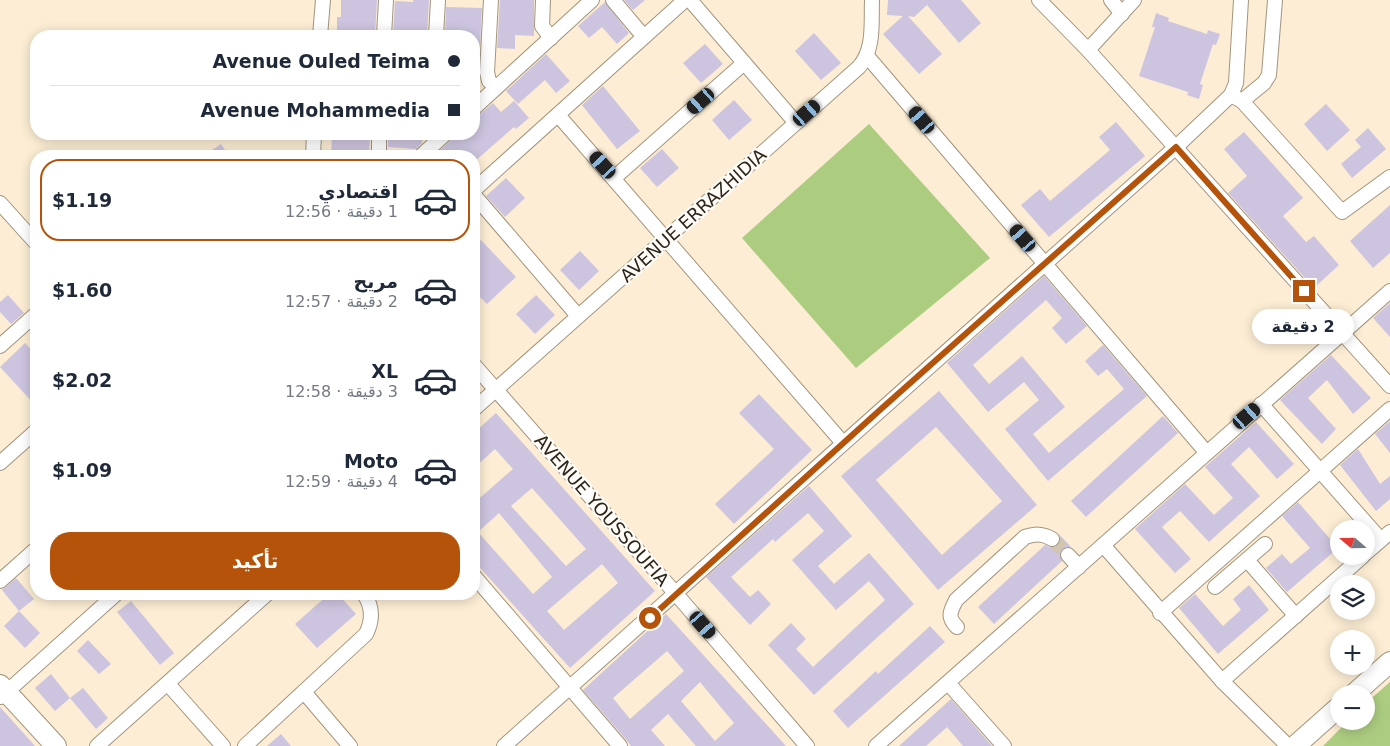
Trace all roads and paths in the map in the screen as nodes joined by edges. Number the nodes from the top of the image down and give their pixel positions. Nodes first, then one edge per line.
1 (323, 0) edge
2 (386, 0) edge
3 (438, 0) edge
4 (491, 0) edge
5 (542, 0) edge
6 (592, 0) edge
7 (614, 0) edge
8 (685, 0) edge
9 (690, 0) edge
10 (872, 0) edge
11 (1039, 0) edge
12 (1111, 0) edge
13 (1134, 0) edge
14 (1241, 0) edge
15 (1275, 0) edge
16 (1122, 14) junction
17 (320, 30) edge
18 (384, 30) edge
19 (436, 30) edge
20 (644, 37) junction
21 (551, 38) junction
22 (1088, 50) junction
23 (867, 56) junction
24 (744, 63) junction
25 (496, 88) junction
26 (1236, 98) junction
27 (480, 103) edge
28 (558, 115) junction
29 (796, 123) junction
30 (436, 140) edge
31 (1176, 147) junction
32 (426, 150) edge
33 (1390, 177) edge
34 (614, 178) junction
35 (480, 185) edge
36 (480, 202) edge
37 (0, 203) edge
38 (30, 236) edge
39 (667, 239) junction
40 (1045, 263) junction
41 (1390, 291) edge
42 (578, 316) junction
43 (30, 319) edge
44 (1342, 334) junction
45 (0, 346) edge
46 (480, 372) edge
47 (1390, 386) edge
48 (496, 389) junction
49 (480, 404) edge
50 (1261, 404) junction
51 (1390, 409) edge
52 (30, 436) edge
53 (843, 443) junction
54 (1206, 452) junction
55 (0, 463) edge
56 (1320, 471) junction
57 (1385, 536) edge
58 (1052, 538) tunnel mouth
59 (1265, 544) dead end
60 (1102, 545) junction
61 (1375, 545) edge
62 (30, 554) edge
63 (1068, 555) tunnel mouth
64 (1247, 560) junction
65 (1353, 565) edge
66 (1079, 567) junction
67 (0, 580) edge
68 (480, 583) edge
69 (1215, 587) dead end
70 (677, 595) junction
71 (109, 600) edge
72 (260, 600) edge
73 (366, 600) edge
74 (1160, 613) junction
75 (1296, 616) junction
76 (957, 627) dead end
77 (1390, 662) edge
78 (1222, 681) junction
79 (168, 684) junction
80 (948, 684) junction
81 (1364, 685) edge
82 (570, 687) junction
83 (2, 691) edge
84 (304, 692) junction
85 (1330, 715) edge
86 (56, 746) edge
87 (97, 746) edge
88 (223, 746) edge
89 (245, 746) edge
90 (350, 746) edge
91 (504, 746) edge
92 (620, 746) edge
93 (806, 746) edge
94 (876, 746) edge
95 (1004, 746) edge
96 (1288, 746) edge
97 (1295, 746) edge

1 - 17 street
2 - 18 street
3 - 19 street
4 - 25 street
5 - 21 street
6 - 21 street
7 - 20 street
8 - 20 street
9 - 24 street
10 - 23 street
11 - 22 street
12 - 16 street
13 - 16 street
14 - 26 street
15 - 26 street
16 - 22 street
20 - 28 street
21 - 25 street
22 - 31 street
23 - 29 street, AVENUE ERRAZHIDIA
23 - 40 street
24 - 29 street
24 - 34 street
25 - 27 street
26 - 31 street
26 - 33 street
28 - 34 street
28 - 35 street
29 - 39 street, AVENUE ERRAZHIDIA
30 - 32 street
31 - 40 street
31 - 44 street
34 - 39 street
36 - 42 street
37 - 38 street
39 - 42 street, AVENUE ERRAZHIDIA
39 - 53 street
40 - 53 street
40 - 54 street
41 - 44 street
42 - 48 street, AVENUE ERRAZHIDIA
43 - 45 street
44 - 47 street
44 - 50 street
46 - 48 street, AVENUE YOUSSOUFIA
48 - 49 street, AVENUE ERRAZHIDIA
48 - 70 street, AVENUE YOUSSOUFIA
50 - 54 street
50 - 56 street
51 - 56 street
52 - 55 street
53 - 70 street
54 - 60 street
56 - 57 street
56 - 74 street
57 - 61 street
58 - 76 street
59 - 64 street
60 - 66 street
60 - 74 street
62 - 67 street
63 - 66 street
64 - 69 street
64 - 75 street
65 - 75 street
66 - 80 street
68 - 82 street
70 - 82 street
70 - 93 street, AVENUE YOUSSOUFIA
71 - 83 street
72 - 79 street
73 - 84 street
74 - 78 street
75 - 78 street
77 - 81 main road
78 - 96 street
79 - 87 street
79 - 88 street
80 - 94 street
80 - 95 street
82 - 91 street
82 - 92 street
83 - 86 main road
84 - 89 street
84 - 90 street
85 - 97 main road

